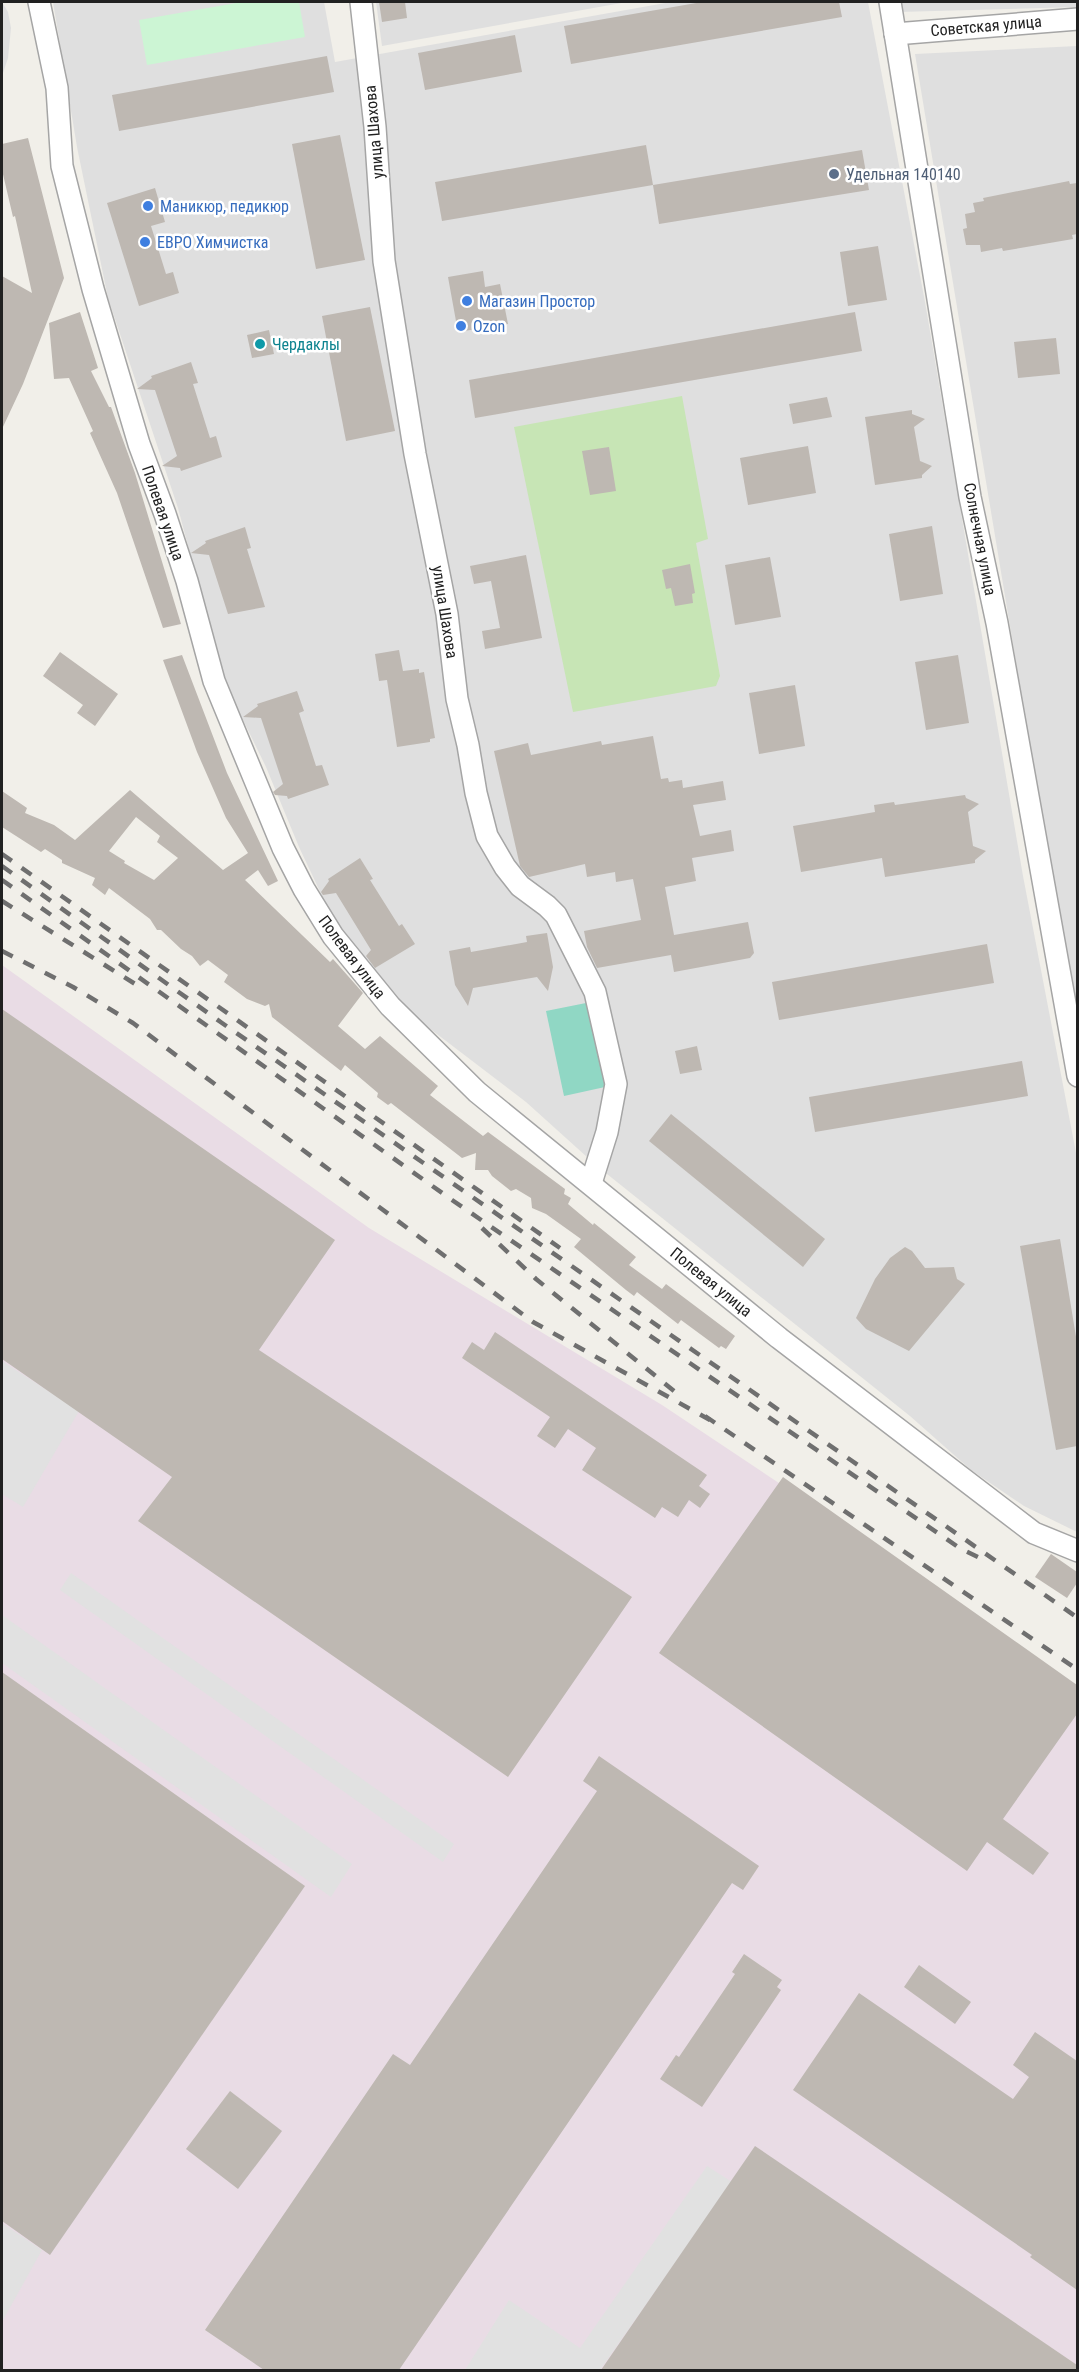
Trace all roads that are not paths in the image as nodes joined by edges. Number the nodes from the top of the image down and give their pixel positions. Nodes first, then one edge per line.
1 (39, 2) edge
2 (361, 2) edge
3 (890, 2) edge
4 (1077, 19) edge
5 (895, 34) junction
6 (1077, 1076) edge
7 (591, 1183) junction
8 (1077, 1551) edge

1 - 7 street, Полевая улица
2 - 7 street, улица Шахова
3 - 5 street, Солнечная улица
4 - 5 street, Советская улица
5 - 6 street, Солнечная улица
7 - 8 street, Полевая улица

